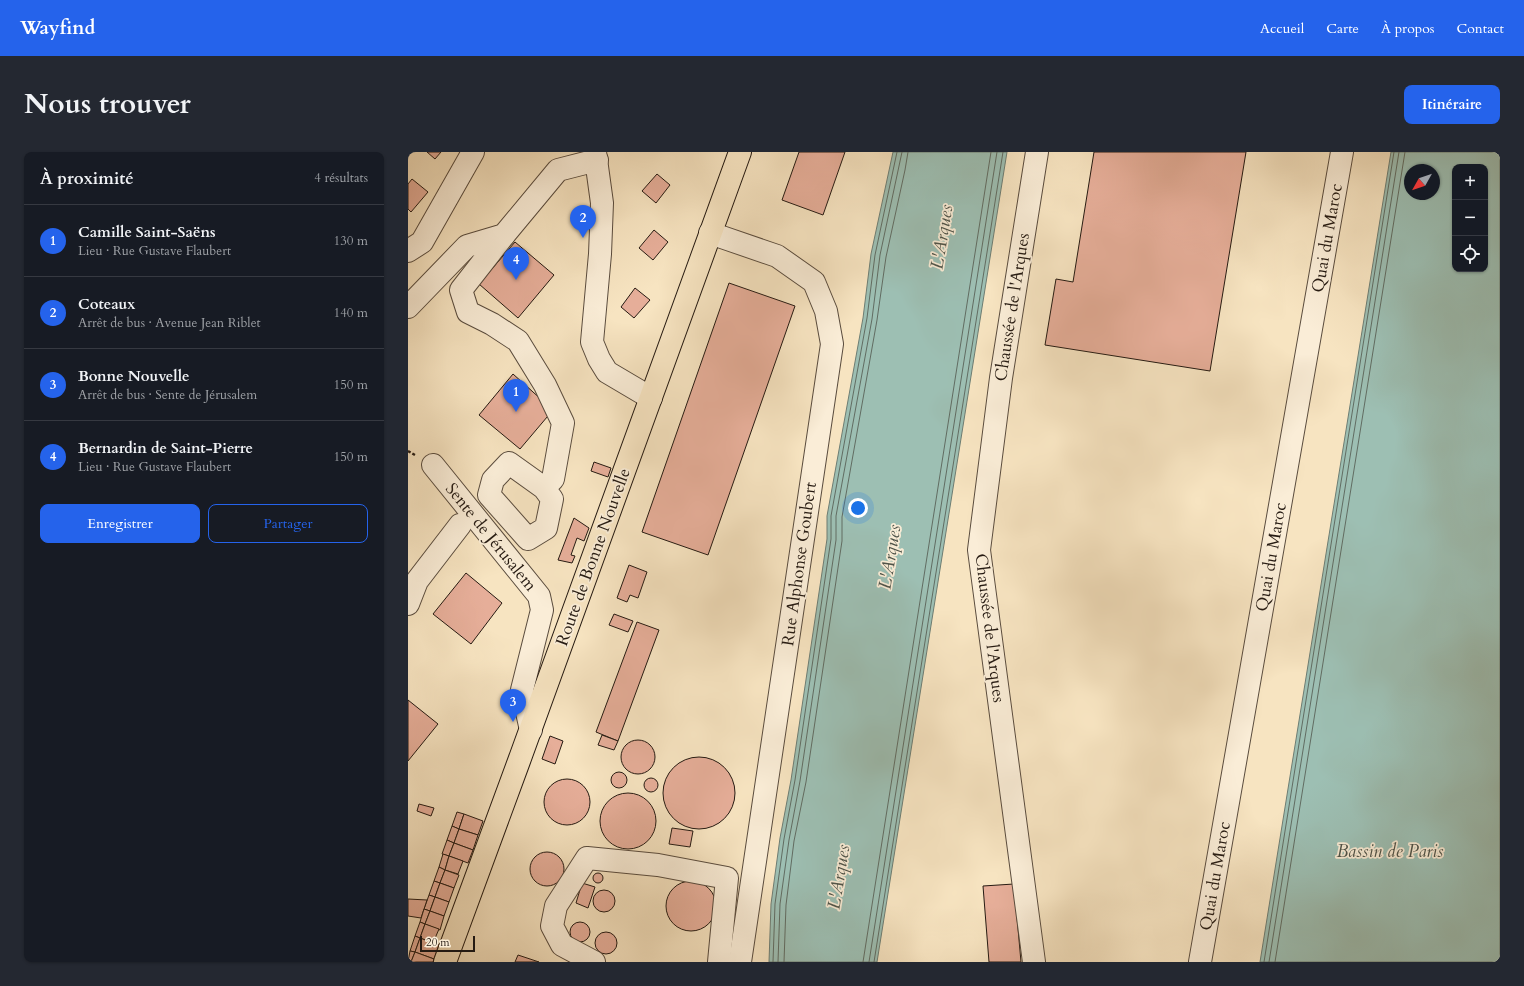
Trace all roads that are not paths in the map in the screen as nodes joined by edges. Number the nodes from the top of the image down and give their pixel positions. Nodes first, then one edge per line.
1 (473, 152) edge
2 (740, 152) edge
3 (1037, 152) edge
4 (1342, 152) edge
5 (596, 156) edge
6 (710, 233) junction
7 (504, 235) junction
8 (408, 251) edge
9 (408, 307) edge
10 (651, 398) junction
11 (433, 465) dead end
12 (544, 488) dead end
13 (460, 525) dead end
14 (408, 604) edge
15 (531, 730) junction
16 (445, 962) edge
17 (594, 962) edge
18 (719, 962) edge
19 (740, 962) edge
20 (1034, 962) edge
21 (1200, 962) edge

1 - 8 street
2 - 6 main road, Route de Bonne Nouvelle
3 - 20 street, Chaussée de l'Arques
4 - 21 street, Quai du Maroc
5 - 7 street
5 - 10 street
6 - 10 main road, Route de Bonne Nouvelle
6 - 19 street, Rue Alphonse Goubert
7 - 9 street
7 - 12 street
10 - 15 main road, Route de Bonne Nouvelle
11 - 15 street, Sente de Jérusalem
13 - 14 street
15 - 16 main road, Route de Bonne Nouvelle
17 - 18 street

